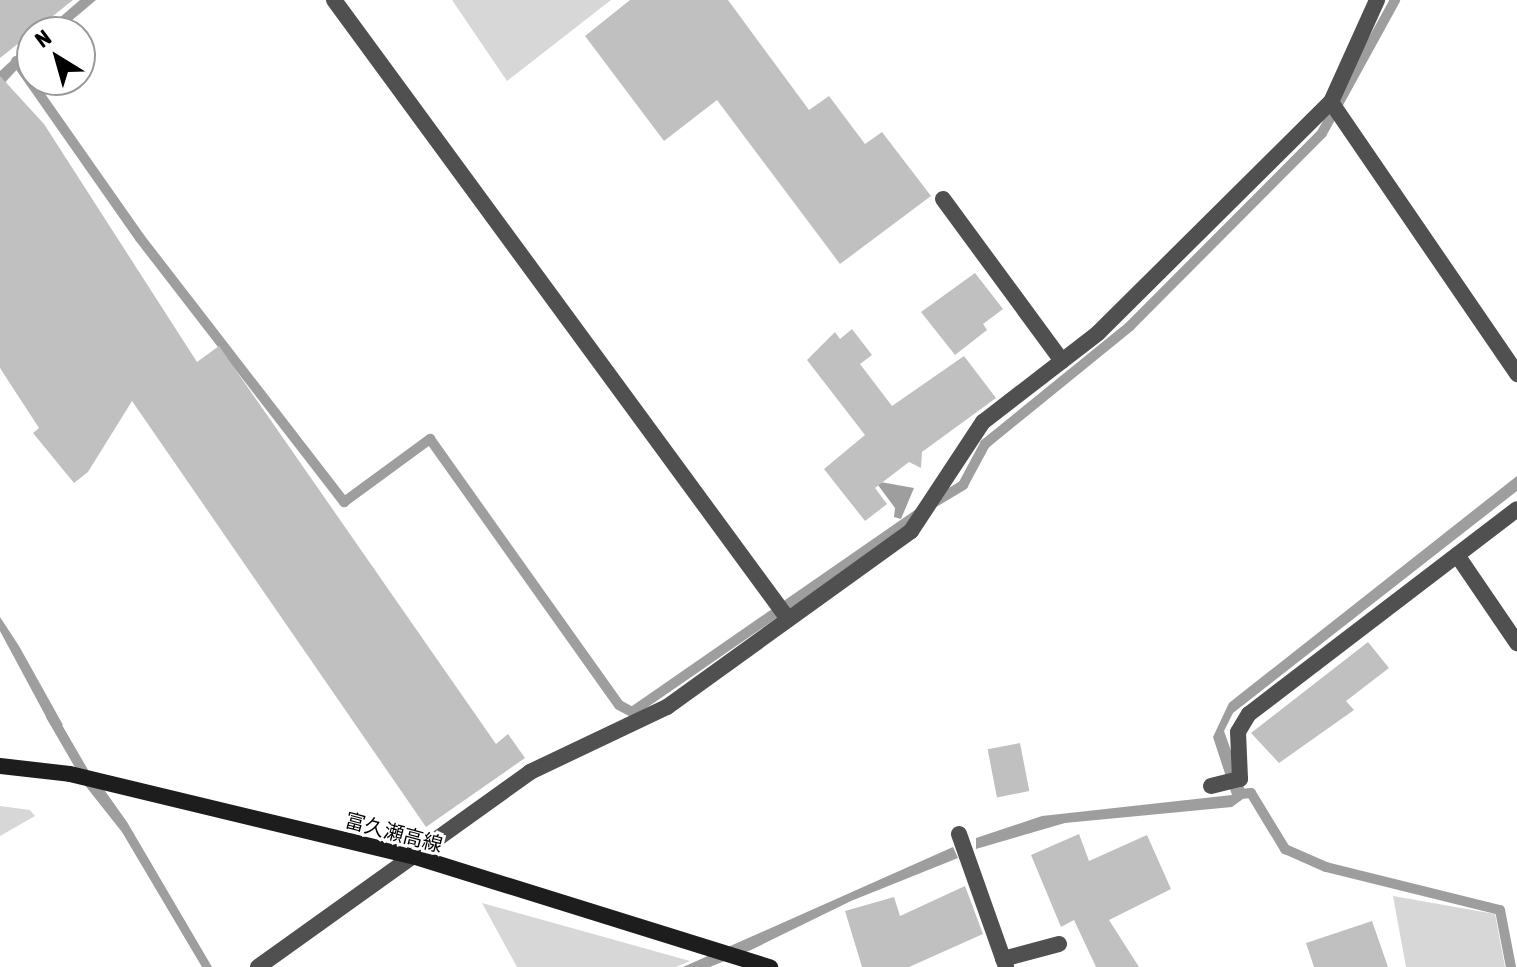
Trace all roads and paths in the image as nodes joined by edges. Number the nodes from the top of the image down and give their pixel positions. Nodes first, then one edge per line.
1 (334, 0) edge
2 (1377, 0) edge
3 (1331, 102) junction
4 (943, 199) dead end
5 (1062, 361) junction
6 (1517, 374) edge
7 (1517, 509) edge
8 (1457, 555) junction
9 (788, 619) junction
10 (1517, 643) edge
11 (0, 766) edge
12 (1211, 786) dead end
13 (959, 834) dead end
14 (416, 857) junction
15 (1059, 944) dead end
16 (1005, 963) edge
17 (258, 967) edge
18 (770, 967) edge

1 - 9 street
2 - 3 street
3 - 5 street
3 - 6 street
4 - 5 street
5 - 9 street
7 - 8 street
8 - 10 street
8 - 12 street
9 - 14 street
11 - 14 main road, 富久瀬高線
13 - 16 street
14 - 17 street
14 - 18 main road, 富久瀬高線
15 - 16 street

